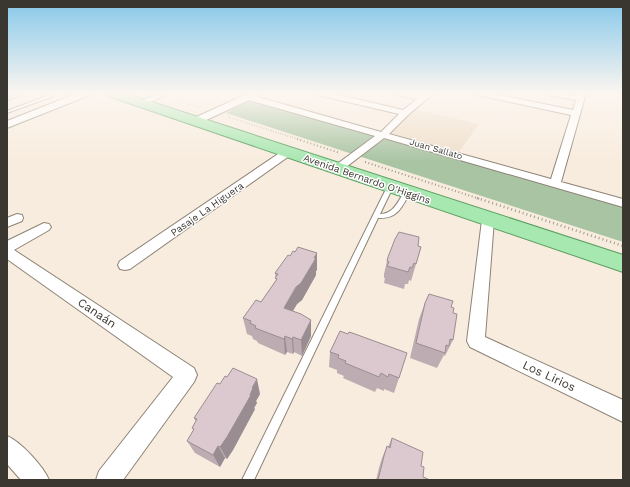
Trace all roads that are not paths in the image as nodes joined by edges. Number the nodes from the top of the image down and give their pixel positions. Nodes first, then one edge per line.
1 (30, 116) edge
2 (203, 116) edge
3 (209, 116) edge
4 (323, 116) edge
5 (402, 116) edge
6 (575, 116) edge
7 (206, 117) junction
8 (7, 125) edge
9 (384, 134) junction
10 (288, 152) junction
11 (345, 163) junction
12 (555, 184) junction
13 (390, 187) junction
14 (407, 192) junction
15 (623, 203) edge
16 (376, 216) junction
17 (488, 220) junction
18 (44, 227) dead end
19 (7, 246) edge
20 (7, 252) edge
21 (623, 252) edge
22 (623, 264) edge
23 (125, 265) dead end
24 (623, 411) edge
25 (7, 447) edge
26 (37, 480) edge
27 (108, 480) edge
28 (248, 480) edge

1 - 8 street
2 - 7 main road, Avenida Bernardo O'Higgins
3 - 7 street
4 - 9 street, Juan Sallato
5 - 9 street
6 - 12 street
7 - 10 main road, Avenida Bernardo O'Higgins
7 - 11 main road, Avenida Bernardo O'Higgins
9 - 11 street
9 - 12 street, Juan Sallato
10 - 11 main road, Avenida Bernardo O'Higgins
10 - 23 street, Pasaje La Higuera
11 - 13 main road, Avenida Bernardo O'Higgins
11 - 21 main road, Avenida Bernardo O'Higgins
12 - 15 street, Juan Sallato
13 - 14 main road, Avenida Bernardo O'Higgins
13 - 16 lane
14 - 16 lane
14 - 17 main road, Avenida Bernardo O'Higgins
16 - 28 lane
17 - 22 main road, Avenida Bernardo O'Higgins
17 - 24 street, Los Lirios
18 - 19 street
20 - 27 street, Canaán
25 - 26 street

